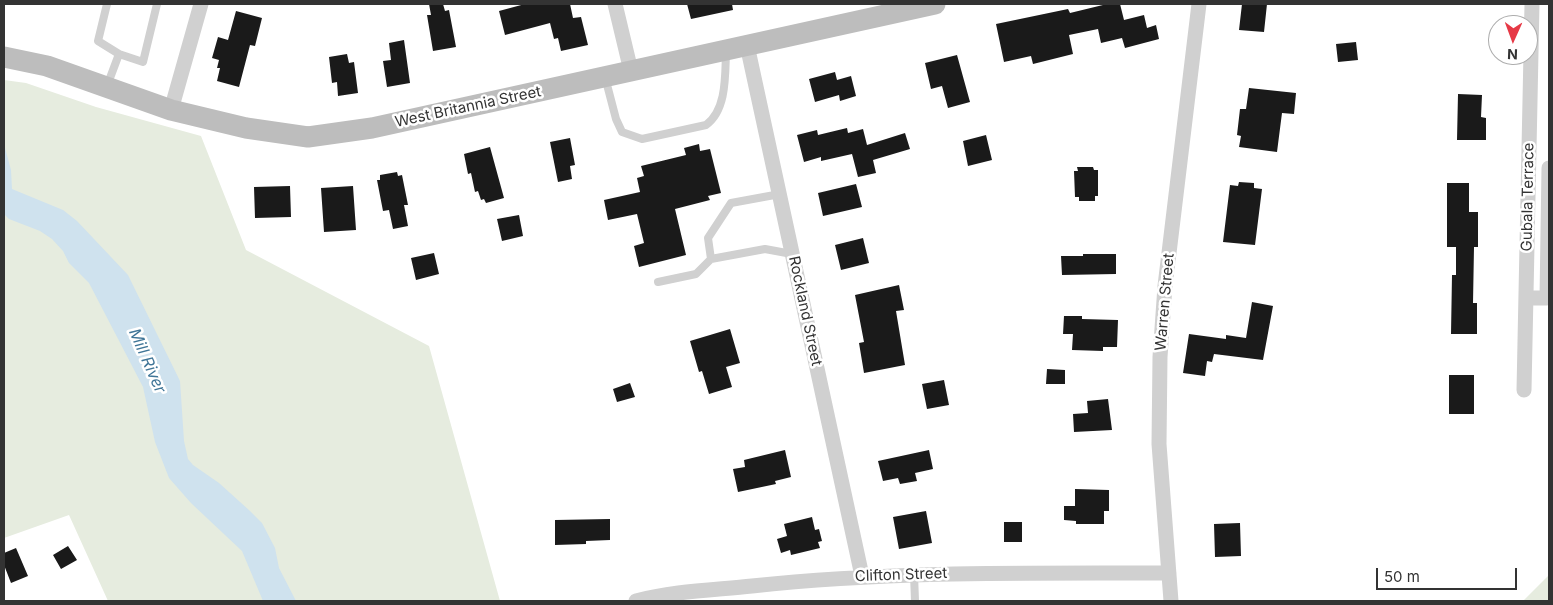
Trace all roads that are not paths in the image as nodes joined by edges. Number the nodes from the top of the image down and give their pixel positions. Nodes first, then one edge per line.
1 (108, 4) edge
2 (158, 4) edge
3 (201, 4) edge
4 (614, 4) edge
5 (935, 4) edge
6 (1199, 4) edge
7 (1532, 4) edge
8 (747, 45) junction
9 (726, 50) junction
10 (119, 54) junction
11 (4, 57) edge
12 (631, 71) junction
13 (605, 77) junction
14 (107, 86) junction
15 (171, 110) junction
16 (1549, 168) edge
17 (780, 194) junction
18 (793, 254) junction
19 (712, 258) junction
20 (658, 282) dead end
21 (1526, 298) junction
22 (1524, 390) dead end
23 (1169, 573) junction
24 (914, 574) junction
25 (862, 576) junction
26 (636, 601) edge
27 (915, 601) edge
28 (1171, 601) edge

1 - 10 lane
2 - 10 lane
3 - 15 street
4 - 12 street
5 - 8 street, West Britannia Street
6 - 23 street, Warren Street
7 - 21 street, Gubala Terrace
8 - 9 street, West Britannia Street
8 - 17 street, Rockland Street
9 - 12 street, West Britannia Street
9 - 13 lane
10 - 14 lane
11 - 14 street, West Britannia Street
12 - 13 street, West Britannia Street
13 - 15 street, West Britannia Street
14 - 15 street, West Britannia Street
16 - 21 street
17 - 18 street, Rockland Street
17 - 19 lane
18 - 19 lane
18 - 25 street, Rockland Street
19 - 20 lane
21 - 22 street, Gubala Terrace
23 - 24 street, Clifton Street
23 - 28 street, Warren Street
24 - 25 street, Clifton Street
24 - 27 lane
25 - 26 street, Clifton Street

